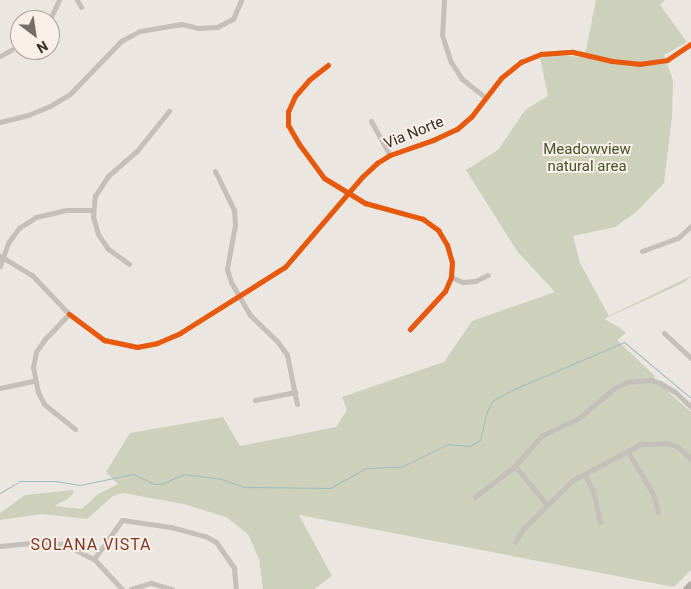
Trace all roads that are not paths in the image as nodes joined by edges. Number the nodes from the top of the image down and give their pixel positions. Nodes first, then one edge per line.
1 (77, 0) edge
2 (242, 0) edge
3 (444, 0) edge
4 (81, 7) dead end
5 (691, 44) edge
6 (328, 65) dead end
7 (485, 97) junction
8 (169, 112) dead end
9 (371, 120) dead end
10 (0, 122) edge
11 (390, 155) junction
12 (215, 171) dead end
13 (349, 192) junction
14 (93, 210) junction
15 (691, 226) edge
16 (642, 252) dead end
17 (2, 257) edge
18 (129, 264) dead end
19 (0, 266) edge
20 (488, 275) dead end
21 (451, 277) junction
22 (239, 296) junction
23 (69, 314) junction
24 (410, 329) dead end
25 (664, 333) dead end
26 (691, 358) edge
27 (34, 381) junction
28 (0, 388) edge
29 (295, 392) junction
30 (255, 400) dead end
31 (298, 404) dead end
32 (691, 407) edge
33 (75, 429) dead end
34 (628, 452) junction
35 (691, 459) edge
36 (515, 466) junction
37 (585, 475) junction
38 (475, 497) dead end
39 (547, 505) junction
40 (658, 512) dead end
41 (600, 522) dead end
42 (515, 542) dead end
43 (0, 546) edge
44 (94, 559) junction
45 (691, 584) edge
46 (122, 589) edge
47 (131, 589) edge
48 (172, 589) edge
49 (236, 589) edge
50 (686, 589) edge

1 - 4 street
2 - 10 street
3 - 7 street
5 - 7 street, Via Norte
6 - 13 street
7 - 11 street, Via Norte
8 - 14 street
9 - 11 street
11 - 13 street, Via Norte
12 - 22 street
13 - 21 street
13 - 22 street, Via Norte
14 - 17 street
14 - 18 street
15 - 16 street
17 - 19 street
17 - 23 street, Via Norte
20 - 21 street
21 - 24 street
22 - 23 street, Via Norte
22 - 29 street
23 - 27 street
25 - 26 street
27 - 28 street
27 - 33 street
29 - 30 street
29 - 31 street
32 - 36 street
34 - 35 street
34 - 37 street
34 - 40 street
36 - 38 street
36 - 39 street
37 - 39 street
37 - 41 street
39 - 42 street
43 - 44 street
44 - 46 street
44 - 49 street
45 - 50 main road
47 - 48 street

